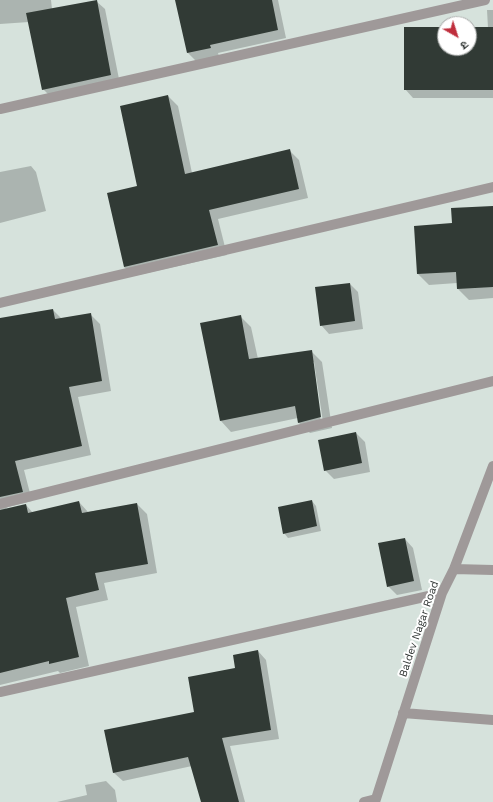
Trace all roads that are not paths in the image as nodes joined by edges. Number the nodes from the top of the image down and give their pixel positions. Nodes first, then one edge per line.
1 (484, 0) edge
2 (0, 109) edge
3 (493, 187) edge
4 (0, 303) edge
5 (493, 381) edge
6 (493, 466) edge
7 (0, 504) edge
8 (454, 569) junction
9 (493, 570) edge
10 (442, 593) junction
11 (0, 692) edge
12 (404, 713) junction
13 (493, 720) edge
14 (376, 801) edge
15 (364, 802) edge

1 - 2 street
3 - 4 street
5 - 7 street
6 - 8 street, Baldev Nagar Road
8 - 9 street
8 - 10 street, Baldev Nagar Road
10 - 11 street
10 - 12 street, Baldev Nagar Road
12 - 13 street
12 - 14 street, Baldev Nagar Road
14 - 15 street

